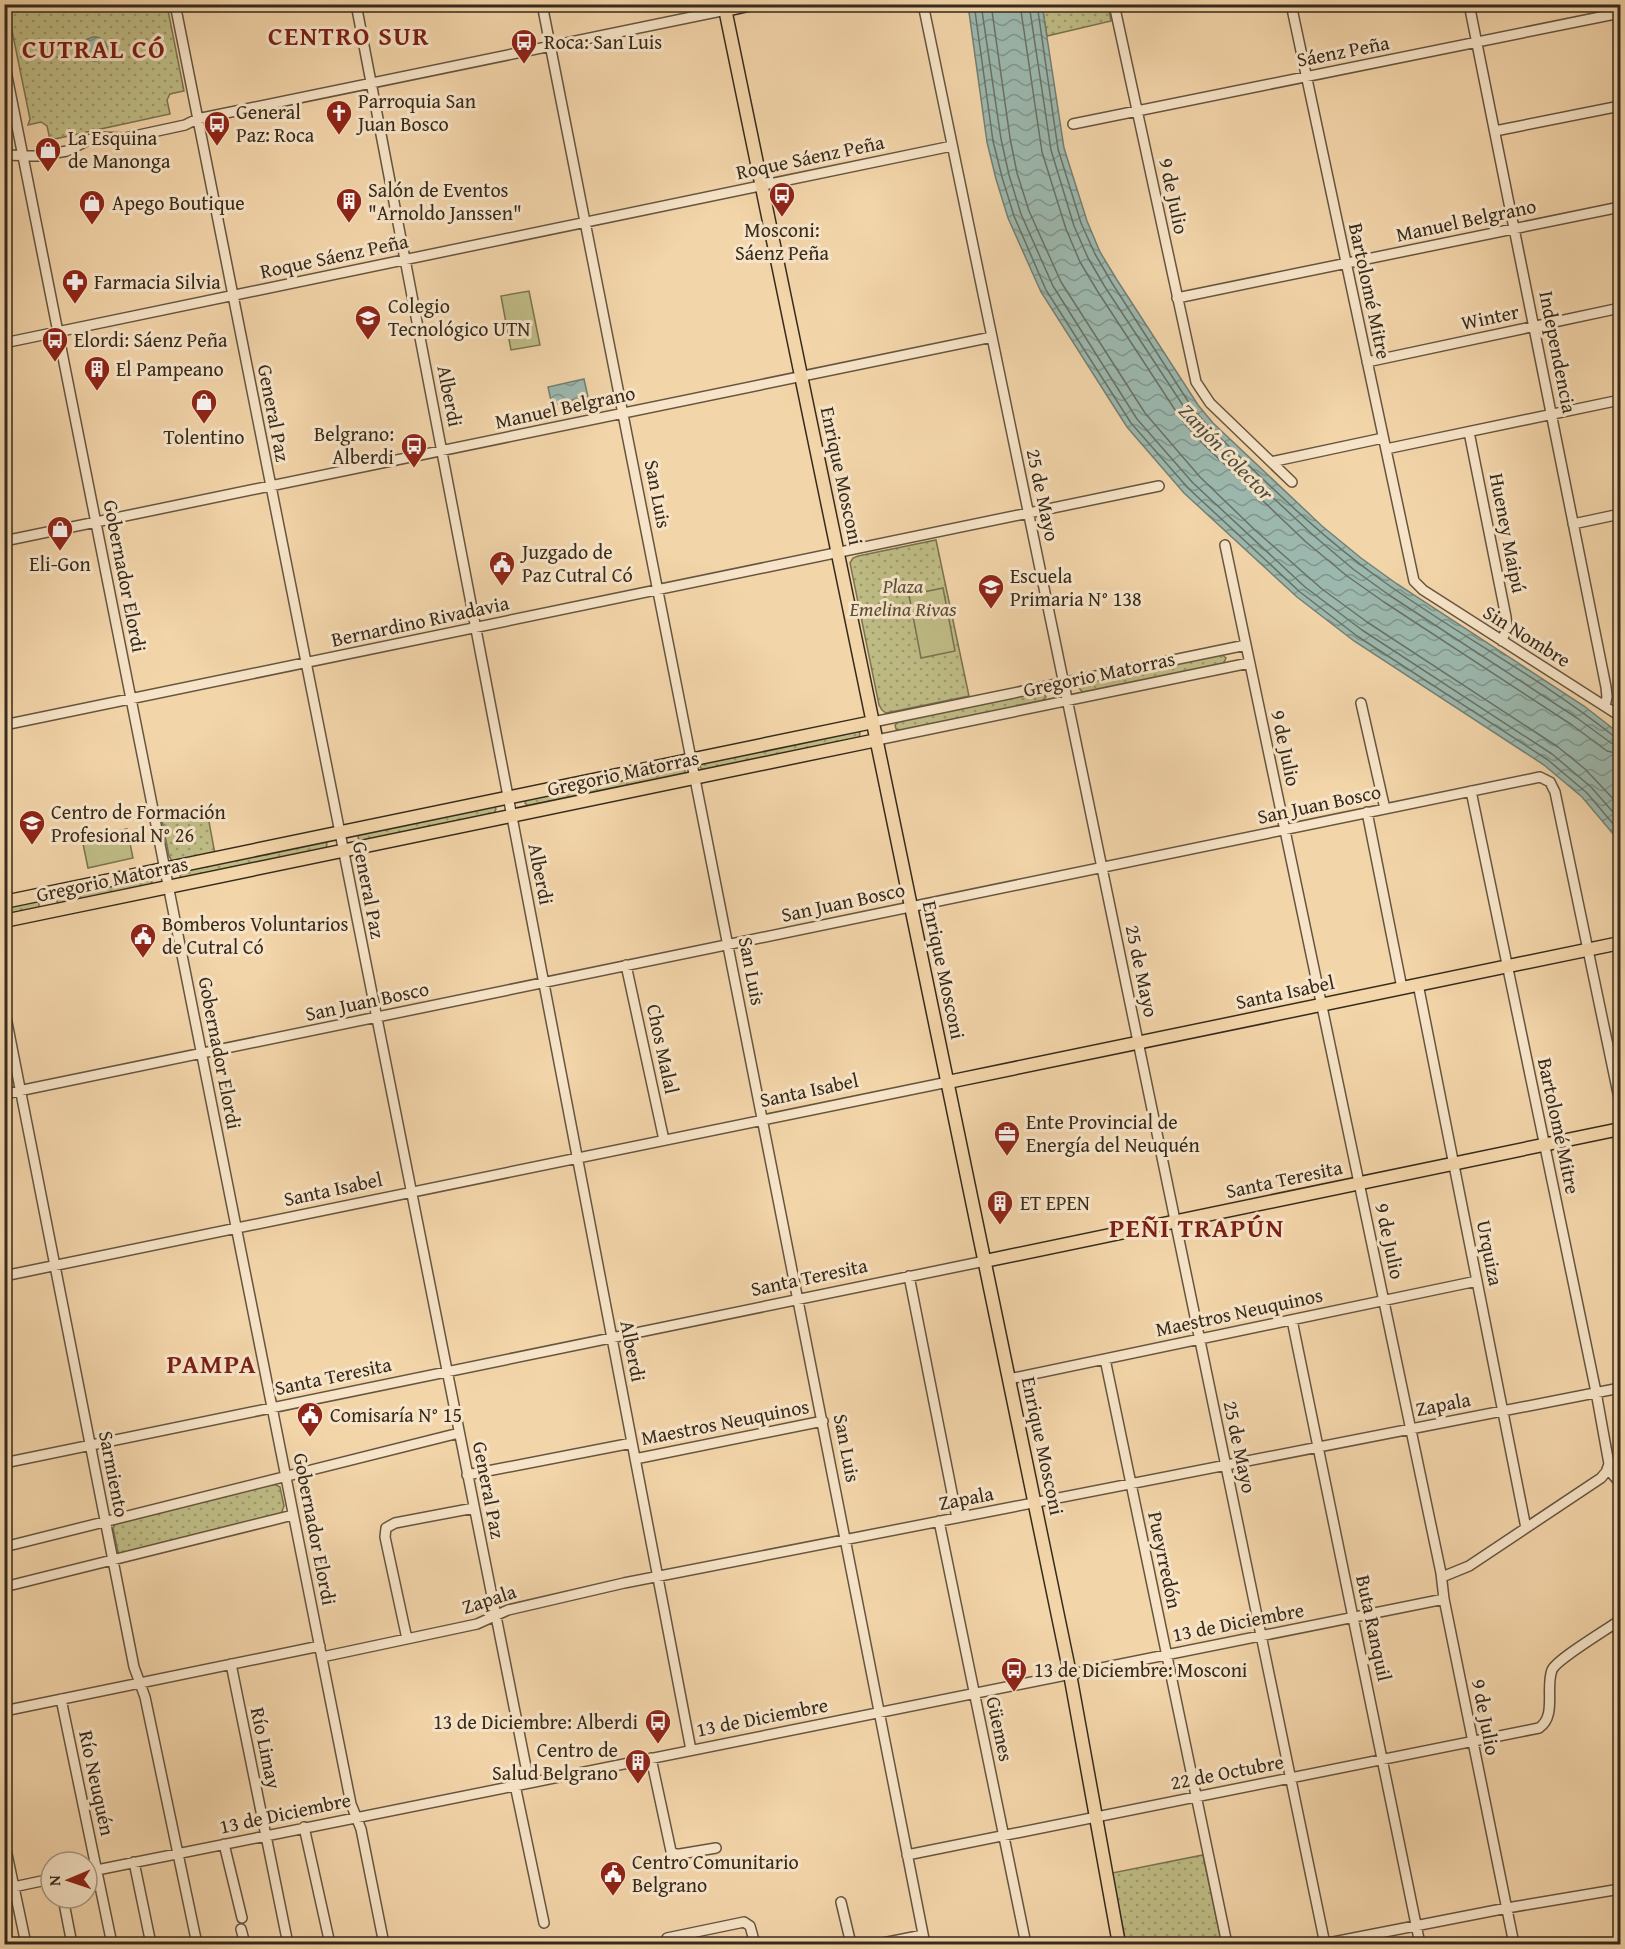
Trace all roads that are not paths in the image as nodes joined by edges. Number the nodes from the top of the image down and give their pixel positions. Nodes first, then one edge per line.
1 (175, 4) edge
2 (356, 4) edge
3 (542, 4) edge
4 (752, 4) edge
5 (923, 4) edge
6 (1114, 4) edge
7 (1291, 4) edge
8 (1470, 4) edge
9 (725, 7) edge
10 (1620, 13) edge
11 (1477, 42) junction
12 (550, 46) junction
13 (4, 61) edge
14 (1306, 77) junction
15 (372, 83) junction
16 (1620, 106) edge
17 (1137, 111) junction
18 (197, 119) junction
19 (1073, 124) dead end
20 (1495, 130) junction
21 (952, 146) junction
22 (4, 155) edge
23 (23, 155) junction
24 (762, 186) junction
25 (1620, 207) edge
26 (585, 222) junction
27 (1515, 229) junction
28 (405, 260) junction
29 (1346, 264) junction
30 (232, 296) junction
31 (1177, 298) junction
32 (1620, 308) edge
33 (1534, 326) junction
34 (58, 332) junction
35 (992, 337) junction
36 (4, 343) edge
37 (1367, 362) junction
38 (801, 376) junction
39 (1620, 400) edge
40 (623, 413) junction
41 (1552, 414) junction
42 (1469, 432) junction
43 (1383, 438) junction
44 (1386, 449) junction
45 (442, 451) junction
46 (1271, 462) junction
47 (1292, 482) dead end
48 (270, 486) junction
49 (1159, 486) dead end
50 (1028, 513) junction
51 (1620, 514) edge
52 (96, 522) junction
53 (1574, 524) junction
54 (4, 541) edge
55 (1225, 546) dead end
56 (838, 552) junction
57 (1416, 584) joint
58 (658, 590) junction
59 (476, 627) junction
60 (1502, 641) junction
61 (1246, 645) junction
62 (306, 663) junction
63 (1250, 663) junction
64 (1064, 682) junction
65 (131, 699) junction
66 (1067, 701) junction
67 (1361, 703) dead end
68 (1605, 706) junction
69 (1620, 715) edge
70 (873, 722) junction
71 (4, 725) edge
72 (877, 740) junction
73 (692, 759) junction
74 (696, 778) junction
75 (1471, 791) junction
76 (508, 797) junction
77 (1385, 809) junction
78 (1367, 812) junction
79 (512, 816) junction
80 (1284, 830) junction
81 (339, 832) junction
82 (343, 851) junction
83 (1102, 867) junction
84 (165, 868) junction
85 (169, 887) junction
86 (4, 902) edge
87 (911, 907) junction
88 (4, 921) edge
89 (1620, 943) edge
90 (729, 944) junction
91 (1588, 949) junction
92 (626, 966) junction
93 (1507, 966) junction
94 (544, 983) junction
95 (1418, 984) junction
96 (1402, 988) junction
97 (1321, 1004) junction
98 (4, 1008) edge
99 (376, 1017) junction
100 (1138, 1042) junction
101 (202, 1053) junction
102 (948, 1082) junction
103 (21, 1091) junction
104 (4, 1094) edge
105 (1620, 1103) edge
106 (763, 1120) junction
107 (1620, 1129) edge
108 (664, 1140) junction
109 (1544, 1145) junction
110 (577, 1158) junction
111 (1454, 1164) junction
112 (1359, 1183) junction
113 (411, 1192) junction
114 (1175, 1221) junction
115 (237, 1228) junction
116 (985, 1261) junction
117 (55, 1266) junction
118 (4, 1276) edge
119 (909, 1276) junction
120 (1477, 1281) junction
121 (799, 1299) junction
122 (1384, 1300) junction
123 (1292, 1320) junction
124 (612, 1338) junction
125 (1199, 1339) junction
126 (1105, 1359) junction
127 (447, 1372) junction
128 (1009, 1379) junction
129 (1620, 1388) edge
130 (1596, 1392) junction
131 (272, 1408) junction
132 (1503, 1411) junction
133 (823, 1421) junction
134 (1411, 1429) junction
135 (459, 1433) junction
136 (632, 1443) junction
137 (90, 1445) junction
138 (1318, 1447) junction
139 (635, 1459) junction
140 (4, 1463) edge
141 (1225, 1465) junction
142 (1608, 1469) junction
143 (467, 1475) junction
144 (286, 1476) junction
145 (1620, 1483) edge
146 (1131, 1484) junction
147 (1035, 1502) junction
148 (474, 1508) junction
149 (293, 1515) junction
150 (957, 1518) junction
151 (105, 1521) junction
152 (939, 1521) junction
153 (1526, 1528) junction
154 (846, 1539) junction
155 (4, 1547) edge
156 (113, 1560) junction
157 (657, 1576) junction
158 (1442, 1577) junction
159 (4, 1587) edge
160 (1444, 1599) junction
161 (495, 1616) junction
162 (1353, 1617) junction
163 (1620, 1620) edge
164 (1261, 1636) junction
165 (407, 1639) junction
166 (320, 1646) junction
167 (1167, 1655) junction
168 (322, 1657) junction
169 (231, 1664) junction
170 (1070, 1674) junction
171 (140, 1683) junction
172 (974, 1693) junction
173 (61, 1699) junction
174 (4, 1711) edge
175 (880, 1712) junction
176 (1473, 1740) junction
177 (691, 1750) junction
178 (651, 1758) junction
179 (1382, 1759) junction
180 (1290, 1778) junction
181 (528, 1782) junction
182 (515, 1785) junction
183 (1196, 1797) junction
184 (356, 1817) junction
185 (1095, 1817) junction
186 (304, 1827) junction
187 (266, 1835) junction
188 (1004, 1836) junction
189 (4, 1840) edge
190 (224, 1844) junction
191 (716, 1848) dead end
192 (88, 1850) edge
193 (178, 1853) junction
194 (907, 1855) junction
195 (134, 1862) junction
196 (99, 1870) edge
197 (39, 1882) edge
198 (9, 1888) edge
199 (1620, 1889) edge
200 (99, 1897) edge
201 (841, 1902) dead end
202 (1507, 1908) junction
203 (65, 1910) edge
204 (242, 1918) dead end
205 (544, 1923) dead end
206 (1416, 1926) junction
207 (241, 1929) dead end
208 (667, 1938) dead end
209 (924, 1940) edge
210 (26, 1944) edge
211 (72, 1944) edge
212 (112, 1944) edge
213 (151, 1944) edge
214 (197, 1944) edge
215 (245, 1944) edge
216 (288, 1944) edge
217 (330, 1944) edge
218 (384, 1944) edge
219 (755, 1944) edge
220 (851, 1944) edge
221 (878, 1944) edge
222 (1026, 1944) edge
223 (1119, 1944) edge
224 (1227, 1944) edge
225 (1324, 1944) edge
226 (1420, 1944) edge
227 (1514, 1944) edge

1 - 18 street, General Paz
2 - 15 street, Alberdi
3 - 12 street, San Luis
4 - 9 main road
5 - 21 street, 25 de Mayo
6 - 17 street, 9 de Julio
7 - 14 street, Bartolomé Mitre
8 - 11 street, Independencia
9 - 12 street
9 - 24 main road, Enrique Mosconi
10 - 11 street, Sáenz Peña
11 - 14 street, Sáenz Peña
11 - 20 street, Independencia
12 - 15 street
12 - 26 street, San Luis
13 - 23 street, Gobernador Elordi
14 - 17 street, Sáenz Peña
14 - 29 street, Bartolomé Mitre
15 - 18 street
15 - 28 street, Alberdi
16 - 20 street
17 - 19 street, Sáenz Peña
17 - 31 street, 9 de Julio
18 - 23 street
18 - 30 street, General Paz
20 - 27 street, Independencia
21 - 24 street, Roque Sáenz Peña
21 - 35 street, 25 de Mayo
22 - 23 street
23 - 34 street, Gobernador Elordi
24 - 26 street, Roque Sáenz Peña
24 - 38 main road, Enrique Mosconi
25 - 27 street, Manuel Belgrano
26 - 28 street, Roque Sáenz Peña
26 - 40 street, San Luis
27 - 29 street, Manuel Belgrano
27 - 33 street, Independencia
28 - 30 street, Roque Sáenz Peña
28 - 45 street, Alberdi
29 - 31 street, Manuel Belgrano
29 - 37 street, Bartolomé Mitre
30 - 34 street, Roque Sáenz Peña
30 - 48 street, General Paz
31 - 46 street, 9 de Julio
32 - 33 street, Winter
33 - 37 street, Winter
33 - 41 street, Independencia
34 - 36 street, Roque Sáenz Peña
34 - 52 street, Gobernador Elordi
35 - 38 street, Manuel Belgrano
35 - 50 street, 25 de Mayo
37 - 43 street, Bartolomé Mitre
38 - 40 street, Manuel Belgrano
38 - 56 main road, Enrique Mosconi
39 - 41 street
40 - 45 street, Manuel Belgrano
40 - 58 street, San Luis
41 - 42 street
41 - 53 street, Independencia
42 - 44 street
42 - 60 street, Hueney Maipú
43 - 44 street, Bartolomé Mitre
43 - 46 street
44 - 57 street, Bartolomé Mitre
45 - 48 street, Manuel Belgrano
45 - 59 street, Alberdi
46 - 47 street
48 - 52 street, Manuel Belgrano
48 - 62 street, General Paz
49 - 50 street, Bernardino Rivadavia
50 - 56 street, Bernardino Rivadavia
50 - 64 street, 25 de Mayo
51 - 53 street
52 - 54 street, Manuel Belgrano
52 - 65 street, Gobernador Elordi
53 - 68 street, Independencia
55 - 61 street, 9 de Julio
56 - 58 street, Bernardino Rivadavia
56 - 70 main road, Enrique Mosconi
57 - 60 street, Sin Nombre
58 - 59 street, Bernardino Rivadavia
58 - 73 street, San Luis
59 - 62 street, Bernardino Rivadavia
59 - 76 street, Alberdi
60 - 68 street, Sin Nombre
61 - 63 street, 9 de Julio
61 - 64 street, Gregorio Matorras
62 - 65 street, Bernardino Rivadavia
62 - 81 street, General Paz
63 - 66 street, Gregorio Matorras
63 - 80 street, 9 de Julio
64 - 66 street, 25 de Mayo
64 - 70 street, Gregorio Matorras
65 - 71 street, Bernardino Rivadavia
65 - 84 street, Gobernador Elordi
66 - 72 street, Gregorio Matorras
66 - 83 street, 25 de Mayo
67 - 77 street
68 - 69 street, Sin Nombre
70 - 72 main road, Enrique Mosconi
70 - 73 main road, Gregorio Matorras
72 - 74 main road, Gregorio Matorras
72 - 87 main road, Enrique Mosconi
73 - 74 street, San Luis
73 - 76 main road, Gregorio Matorras
74 - 79 main road, Gregorio Matorras
74 - 90 street, San Luis
75 - 77 street, San Juan Bosco
75 - 91 street, San Juan Bosco
75 - 93 street, Bartolomé Mitre
76 - 79 street, Alberdi
76 - 81 main road, Gregorio Matorras
77 - 78 street, San Juan Bosco
78 - 80 street, San Juan Bosco
78 - 96 street
79 - 82 main road, Gregorio Matorras
79 - 94 street, Alberdi
80 - 83 street, San Juan Bosco
80 - 97 street, 9 de Julio
81 - 82 street, General Paz
81 - 84 main road, Gregorio Matorras
82 - 85 main road, Gregorio Matorras
82 - 99 street, General Paz
83 - 87 street, San Juan Bosco
83 - 100 street, 25 de Mayo
84 - 85 street, Gobernador Elordi
84 - 86 main road, Gregorio Matorras
85 - 88 main road, Gregorio Matorras
85 - 101 street, Gobernador Elordi
87 - 90 street, San Juan Bosco
87 - 102 main road, Enrique Mosconi
89 - 91 main road, Santa Isabel
90 - 92 street, San Juan Bosco
90 - 106 street, San Luis
91 - 93 main road, Santa Isabel
91 - 105 street
92 - 94 street, San Juan Bosco
92 - 108 street, Chos Malal
93 - 95 main road, Santa Isabel
93 - 109 street, Bartolomé Mitre
94 - 99 street, San Juan Bosco
94 - 110 street, Alberdi
95 - 96 main road, Santa Isabel
95 - 111 street, Urquiza
96 - 97 main road, Santa Isabel
97 - 100 main road, Santa Isabel
97 - 112 street, 9 de Julio
98 - 103 street, Sarmiento
99 - 101 street, San Juan Bosco
99 - 113 street, General Paz
100 - 102 main road, Santa Isabel
100 - 114 street, 25 de Mayo
101 - 103 street, San Juan Bosco
101 - 115 street, Gobernador Elordi
102 - 106 street, Santa Isabel
102 - 116 main road, Enrique Mosconi
103 - 104 street, San Juan Bosco
103 - 117 street, Sarmiento
106 - 108 street, Santa Isabel
106 - 121 street, San Luis
107 - 109 main road, Santa Teresita
108 - 110 street, Santa Isabel
109 - 111 main road, Santa Teresita
109 - 130 street, Bartolomé Mitre
110 - 113 street, Santa Isabel
110 - 124 street, Alberdi
111 - 112 main road, Santa Teresita
111 - 120 street, Urquiza
112 - 114 main road, Santa Teresita
112 - 122 street, 9 de Julio
113 - 115 street, Santa Isabel
113 - 127 street, General Paz
114 - 116 main road, Santa Teresita
114 - 125 street, 25 de Mayo
115 - 117 street, Santa Isabel
115 - 131 street, Gobernador Elordi
116 - 119 street, Santa Teresita
116 - 128 main road, Enrique Mosconi
117 - 118 street, Santa Isabel
117 - 137 street, Sarmiento
119 - 121 street, Santa Teresita
119 - 150 street
120 - 122 street, Maestros Neuquinos
120 - 132 street, Urquiza
121 - 124 street, Santa Teresita
121 - 133 street, San Luis
122 - 123 street, Maestros Neuquinos
122 - 134 street, 9 de Julio
123 - 125 street, Maestros Neuquinos
123 - 138 street, Buta Ranquil
124 - 127 street, Santa Teresita
124 - 136 street, Alberdi
125 - 126 street, Maestros Neuquinos
125 - 141 street, 25 de Mayo
126 - 128 street, Maestros Neuquinos
126 - 146 street, Pueyrredón
127 - 131 street, Santa Teresita
127 - 135 street, General Paz
128 - 147 main road, Enrique Mosconi
129 - 130 street, Zapala
130 - 132 street, Zapala
130 - 142 street, Bartolomé Mitre
131 - 137 street, Santa Teresita
131 - 144 street, Gobernador Elordi
132 - 134 street, Zapala
132 - 153 street, Urquiza
133 - 139 street, Maestros Neuquinos
133 - 154 street, San Luis
134 - 138 street, Zapala
134 - 158 street, 9 de Julio
135 - 143 street, General Paz
135 - 144 street
136 - 139 street, Alberdi
136 - 143 street, Maestros Neuquinos
137 - 140 street, Santa Teresita
137 - 151 street, Sarmiento
138 - 141 street, Zapala
138 - 162 street, Buta Ranquil
139 - 157 street, Alberdi
141 - 146 street, Zapala
141 - 164 street, 25 de Mayo
142 - 145 street
142 - 153 street
143 - 148 street, General Paz
144 - 149 street, Gobernador Elordi
144 - 151 street
146 - 147 street, Zapala
146 - 167 street, Pueyrredón
147 - 150 street, Zapala
147 - 170 main road, Enrique Mosconi
148 - 161 street, General Paz
148 - 165 street
149 - 156 street
149 - 166 street, Gobernador Elordi
150 - 152 street, Zapala
151 - 155 street
151 - 156 street, Sarmiento
152 - 154 street, Zapala
152 - 172 street, Güemes
153 - 158 street
154 - 157 street, Zapala
154 - 175 street, San Luis
156 - 159 street
156 - 171 street, Sarmiento
157 - 161 street, Zapala
157 - 177 street, Alberdi
158 - 160 street, 9 de Julio
160 - 162 street, 13 de Diciembre
160 - 176 street, 9 de Julio
161 - 165 street, Zapala
161 - 181 street, General Paz
162 - 164 street, 13 de Diciembre
162 - 179 street, Buta Ranquil
163 - 176 street, 22 de Octubre
164 - 167 street, 13 de Diciembre
164 - 180 street, 25 de Mayo
165 - 168 street, Zapala
166 - 168 street, Gobernador Elordi
166 - 169 street
167 - 170 street, 13 de Diciembre
167 - 183 street, Pueyrredón
168 - 184 street, Gobernador Elordi
169 - 171 street
169 - 187 street, Río Limay
170 - 172 street, 13 de Diciembre
170 - 185 main road, Enrique Mosconi
171 - 173 street
171 - 193 street, Sarmiento
172 - 175 street, 13 de Diciembre
172 - 188 street, Güemes
173 - 174 street
173 - 192 street, Río Neuquén
175 - 177 street, 13 de Diciembre
175 - 194 street, San Luis
176 - 179 street, 22 de Octubre
176 - 202 street, 9 de Julio
177 - 178 street, 13 de Diciembre
178 - 181 street, 13 de Diciembre
178 - 191 street
179 - 180 street, 22 de Octubre
179 - 206 street, Buta Ranquil
180 - 183 street, 22 de Octubre
180 - 225 street, 25 de Mayo
181 - 182 street, 13 de Diciembre
182 - 184 street, 13 de Diciembre
182 - 205 street
183 - 185 street, 22 de Octubre
183 - 224 street, Pueyrredón
184 - 186 street, 13 de Diciembre
184 - 218 street, Gobernador Elordi
185 - 188 street, 22 de Octubre
185 - 223 main road, Enrique Mosconi
186 - 187 street, 13 de Diciembre
186 - 217 street
187 - 190 street, 13 de Diciembre
187 - 216 street, Río Limay
188 - 194 street, 22 de Octubre
188 - 222 street, Güemes
189 - 198 street
190 - 193 street, 13 de Diciembre
190 - 204 street
193 - 195 street, 13 de Diciembre
193 - 214 street, Sarmiento
194 - 209 street, San Luis
195 - 196 street, 13 de Diciembre
195 - 213 street
197 - 198 street
198 - 210 street
199 - 202 street
200 - 212 street, Río Neuquén
201 - 220 street
202 - 206 street
202 - 227 street, 9 de Julio
203 - 211 street
206 - 225 street
206 - 226 street, Buta Ranquil
207 - 215 street
208 - 219 street
209 - 221 street

